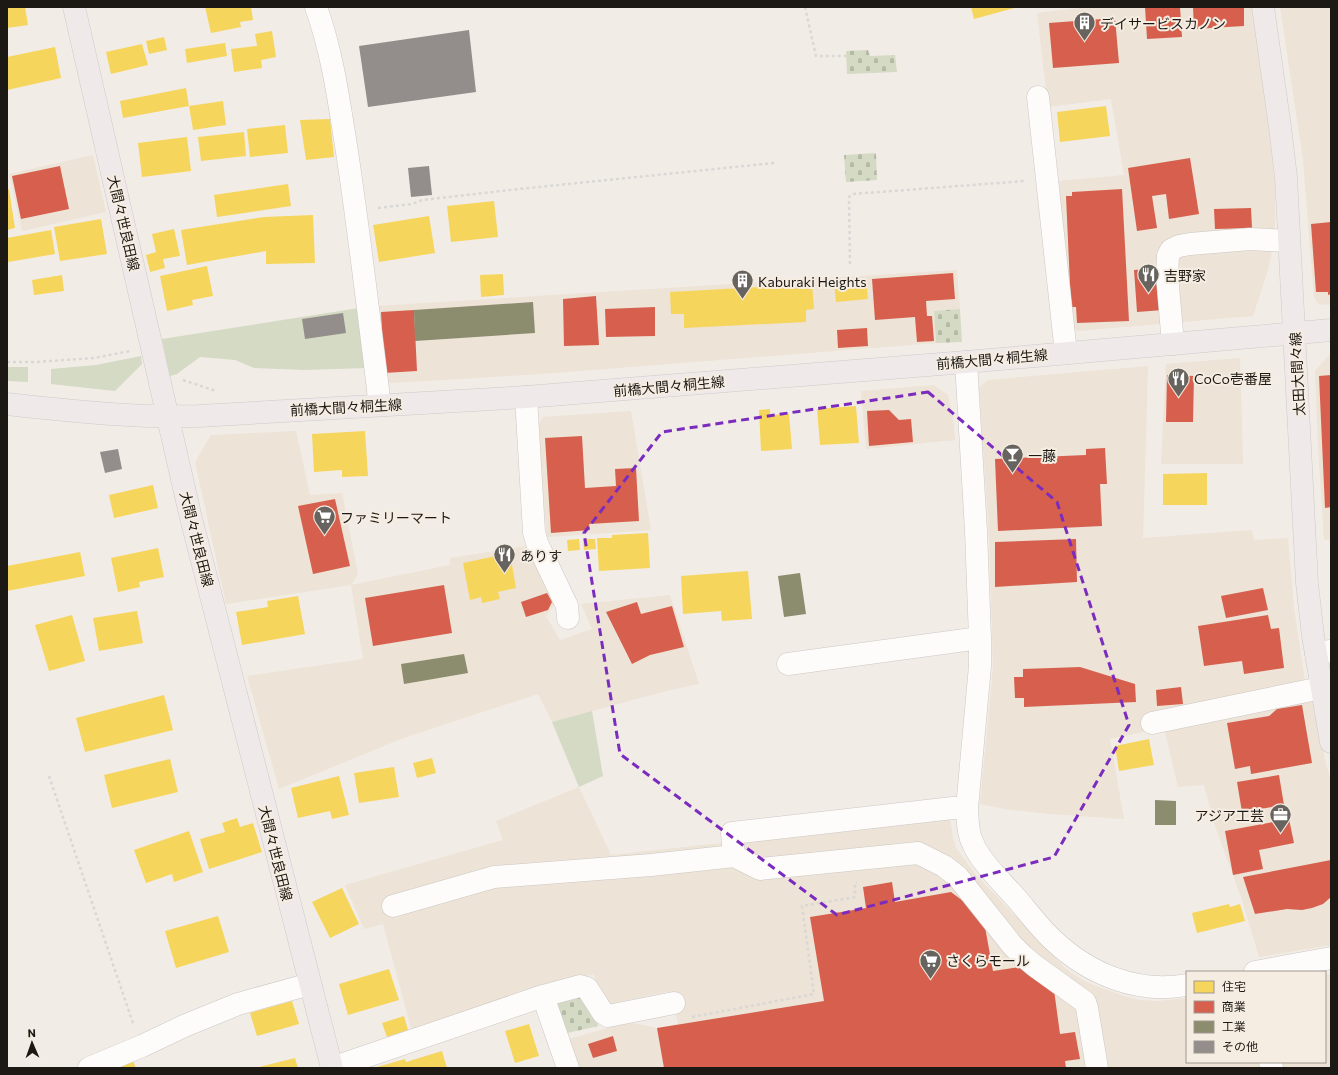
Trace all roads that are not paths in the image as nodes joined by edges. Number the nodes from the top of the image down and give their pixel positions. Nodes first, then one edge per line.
1 (74, 7) edge
2 (316, 7) edge
3 (1263, 7) edge
4 (1038, 97) dead end
5 (1289, 241) junction
6 (1331, 330) edge
7 (1294, 334) junction
8 (1173, 344) junction
9 (1066, 353) junction
10 (966, 362) junction
11 (526, 397) junction
12 (7, 404) edge
13 (379, 405) junction
14 (168, 417) junction
15 (568, 618) dead end
16 (980, 638) junction
17 (1323, 652) edge
18 (788, 664) dead end
19 (1321, 688) junction
20 (1152, 723) dead end
21 (1331, 742) edge
22 (967, 808) junction
23 (734, 856) junction
24 (393, 906) dead end
25 (1331, 958) edge
26 (1260, 971) edge
27 (310, 984) junction
28 (1186, 984) edge
29 (543, 996) junction
30 (680, 1010) road end
31 (89, 1068) edge
32 (332, 1068) edge
33 (568, 1068) edge
34 (1098, 1068) edge

1 - 14 main road, 大間々世良田線
2 - 13 street
3 - 5 main road, 太田大間々線
4 - 9 street
5 - 7 main road, 太田大間々線
5 - 8 street
6 - 7 main road, 前橋大間々桐生線
7 - 8 main road, 前橋大間々桐生線
7 - 17 main road, 太田大間々線
8 - 9 main road, 前橋大間々桐生線
9 - 10 main road, 前橋大間々桐生線
10 - 11 main road, 前橋大間々桐生線
10 - 16 street
11 - 13 main road, 前橋大間々桐生線
11 - 15 street
12 - 14 main road, 前橋大間々桐生線
13 - 14 main road, 前橋大間々桐生線
14 - 27 main road, 大間々世良田線
16 - 18 street
16 - 22 street
17 - 19 main road, 太田大間々線
19 - 20 street
19 - 21 main road, 太田大間々線
22 - 23 street
22 - 28 street
23 - 24 street
23 - 34 street
25 - 26 street
27 - 31 street
27 - 32 main road, 大間々世良田線
29 - 30 street
29 - 32 street
29 - 33 street

